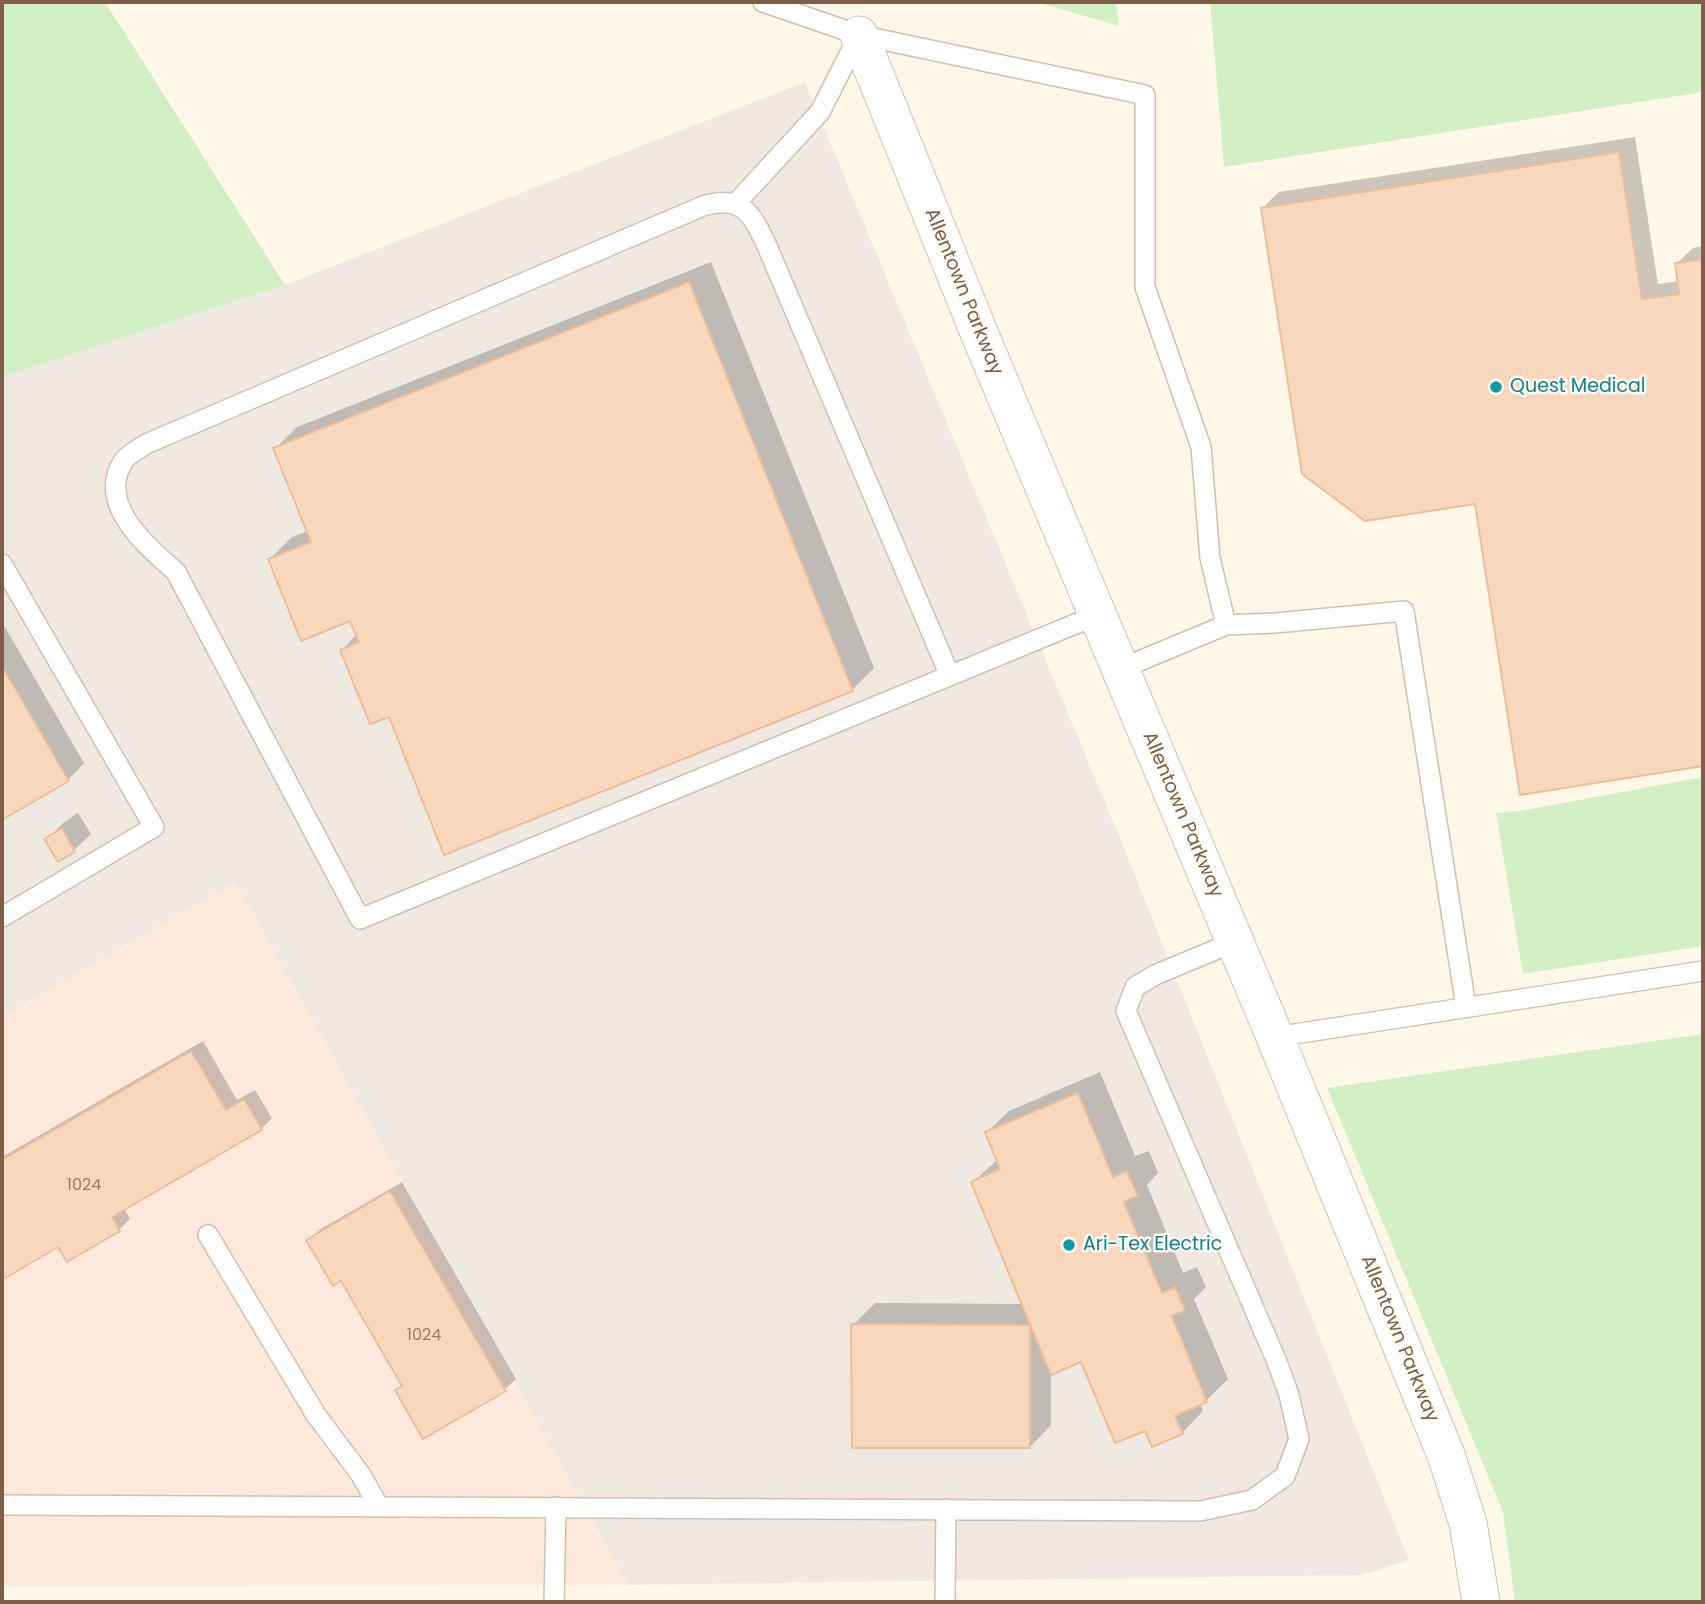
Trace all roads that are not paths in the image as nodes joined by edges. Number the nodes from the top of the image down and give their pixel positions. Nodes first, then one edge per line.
1 (763, 2) edge
2 (859, 35) junction
3 (736, 203) junction
4 (2, 564) edge
5 (1097, 615) junction
6 (1226, 625) junction
7 (1120, 669) junction
8 (950, 676) junction
9 (2, 917) edge
10 (1234, 942) junction
11 (1703, 971) edge
12 (1466, 1007) junction
13 (1275, 1037) junction
14 (208, 1235) dead end
15 (2, 1505) edge
16 (379, 1507) junction
17 (556, 1507) junction
18 (946, 1509) junction
19 (554, 1602) edge
20 (945, 1602) edge
21 (1481, 1602) edge

1 - 2 lane
2 - 3 lane
2 - 5 street, Allentown Parkway
2 - 6 lane
3 - 8 lane
3 - 8 lane
4 - 9 lane
5 - 7 street, Allentown Parkway
5 - 8 lane
6 - 7 lane
6 - 12 lane
7 - 10 street, Allentown Parkway
10 - 13 street, Allentown Parkway
10 - 18 lane
11 - 12 lane
12 - 13 lane
13 - 21 street, Allentown Parkway
14 - 16 lane
15 - 16 lane
16 - 17 lane
17 - 18 lane
17 - 19 lane
18 - 20 lane

